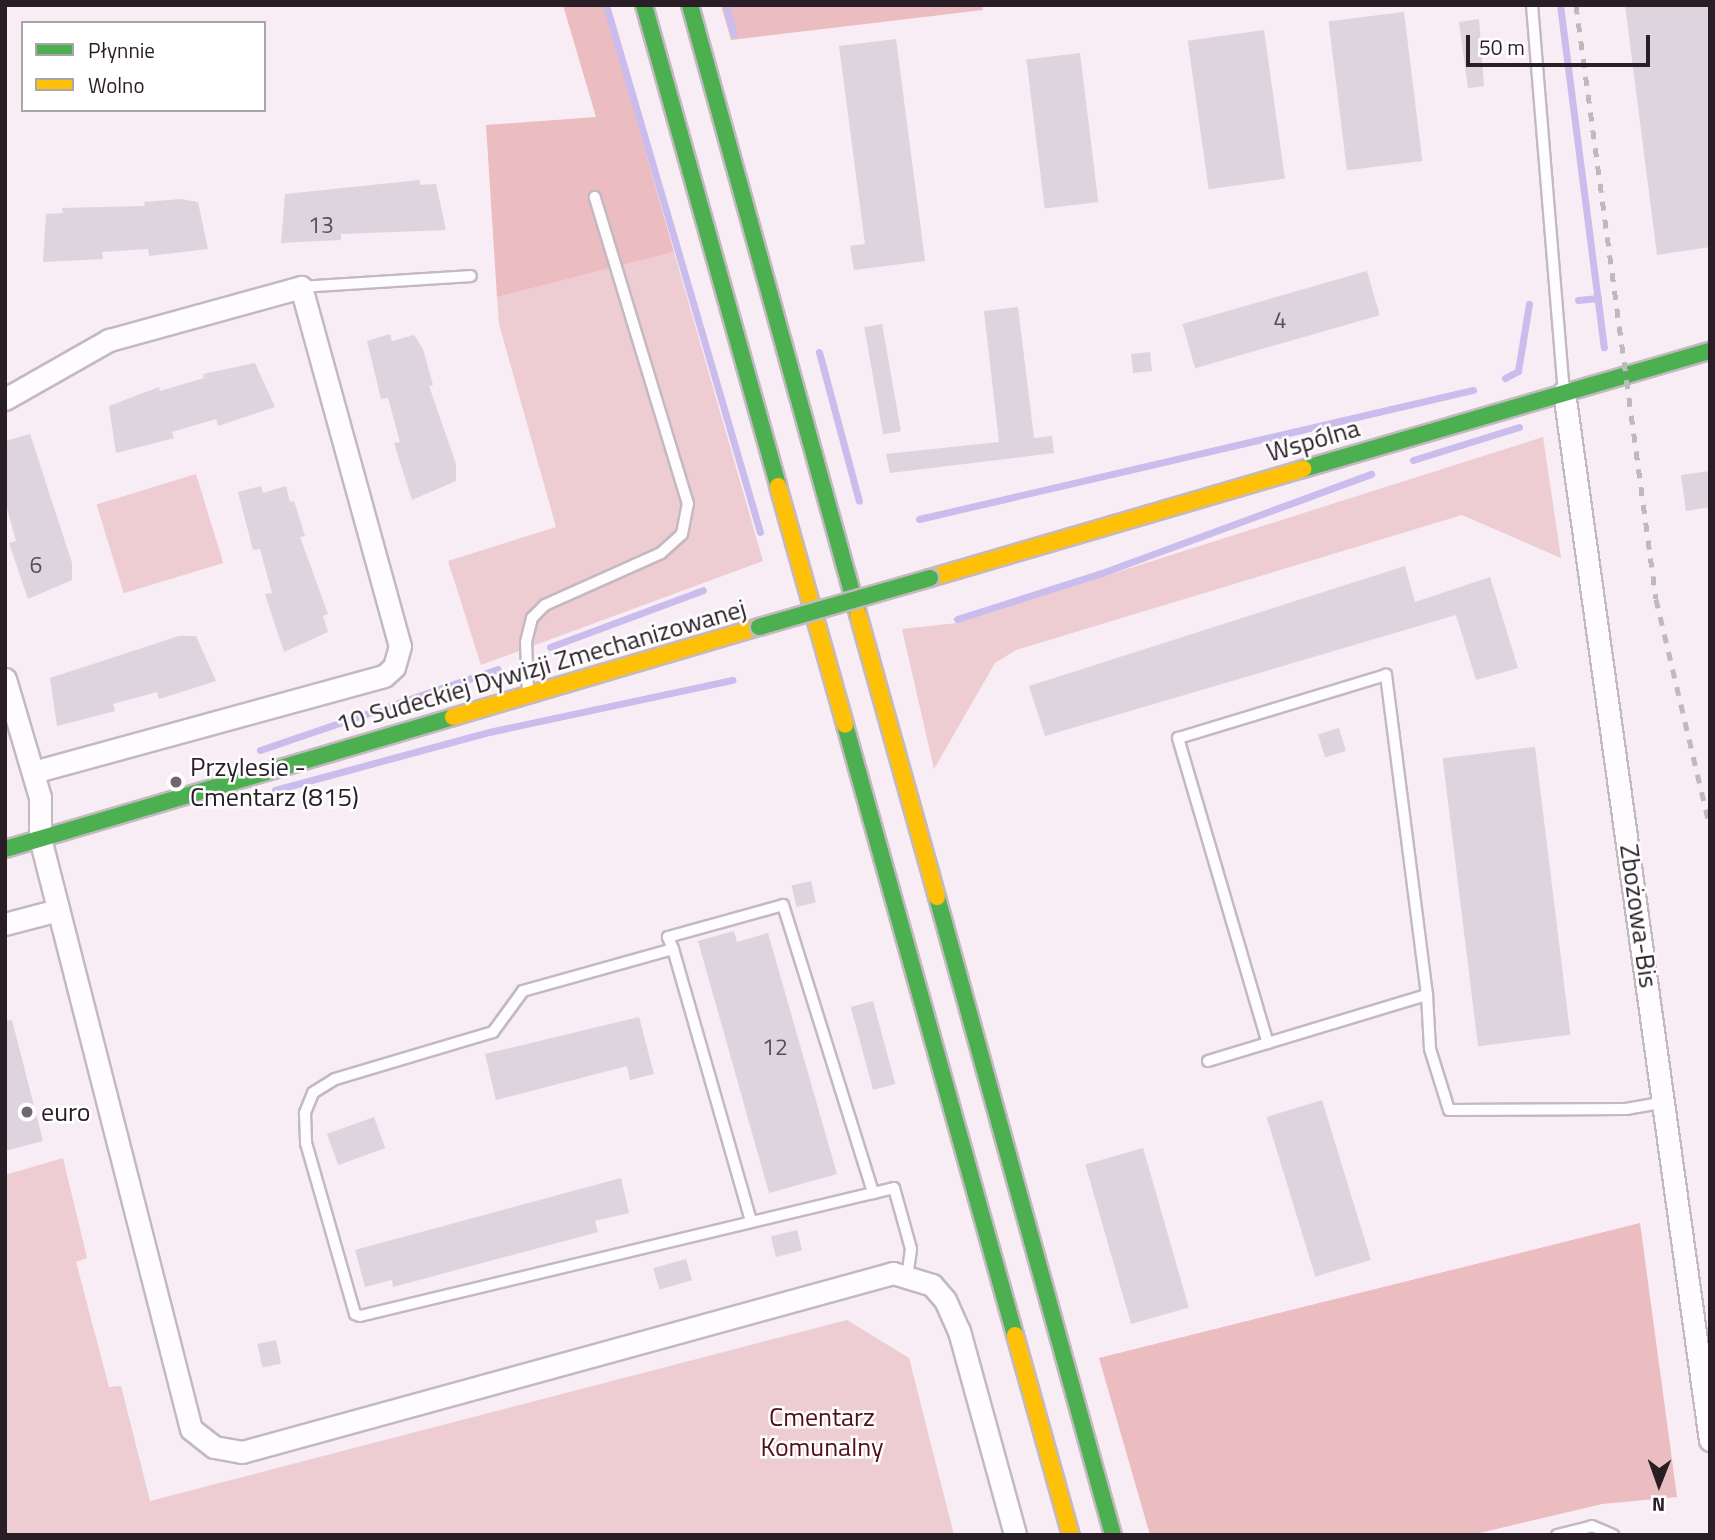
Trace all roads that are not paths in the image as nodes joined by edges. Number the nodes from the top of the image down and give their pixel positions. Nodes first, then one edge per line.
1 (643, 5) edge
2 (690, 5) edge
3 (1532, 5) edge
4 (594, 197) dead end
5 (471, 276) dead end
6 (301, 287) junction
7 (1710, 351) edge
8 (1564, 392) junction
9 (5, 399) edge
10 (930, 578) joint
11 (5, 680) edge
12 (529, 695) junction
13 (11, 723) edge
14 (33, 772) junction
15 (40, 838) junction
16 (5, 849) edge
17 (58, 910) junction
18 (5, 924) edge
19 (673, 949) junction
20 (1427, 995) junction
21 (1268, 1043) junction
22 (1208, 1061) dead end
23 (1664, 1102) junction
24 (873, 1193) junction
25 (751, 1221) junction
26 (907, 1277) junction
27 (1710, 1440) edge
28 (1015, 1535) edge
29 (1071, 1535) edge
30 (1114, 1535) edge
31 (1557, 1535) edge
32 (1614, 1535) edge

1 - 29 main road
2 - 30 main road
3 - 8 lane
4 - 12 lane
5 - 6 lane
6 - 9 street
6 - 14 street
7 - 8 main road, Wspólna
8 - 10 main road, Wspólna
8 - 23 street, Zbożowa-Bis
10 - 12 main road, 10 Sudeckiej Dywizji Zmechanizowanej, bridge
11 - 13 street
12 - 15 main road, 10 Sudeckiej Dywizji Zmechanizowanej
13 - 14 street
14 - 15 street
15 - 16 main road, 10 Sudeckiej Dywizji Zmechanizowanej
15 - 17 street
17 - 18 street
17 - 26 street
19 - 24 lane
19 - 25 lane
19 - 25 lane
20 - 21 lane
20 - 21 lane
20 - 23 lane
21 - 22 lane
23 - 27 street, Zbożowa-Bis
24 - 25 lane
24 - 26 lane
26 - 28 street
31 - 32 lane

